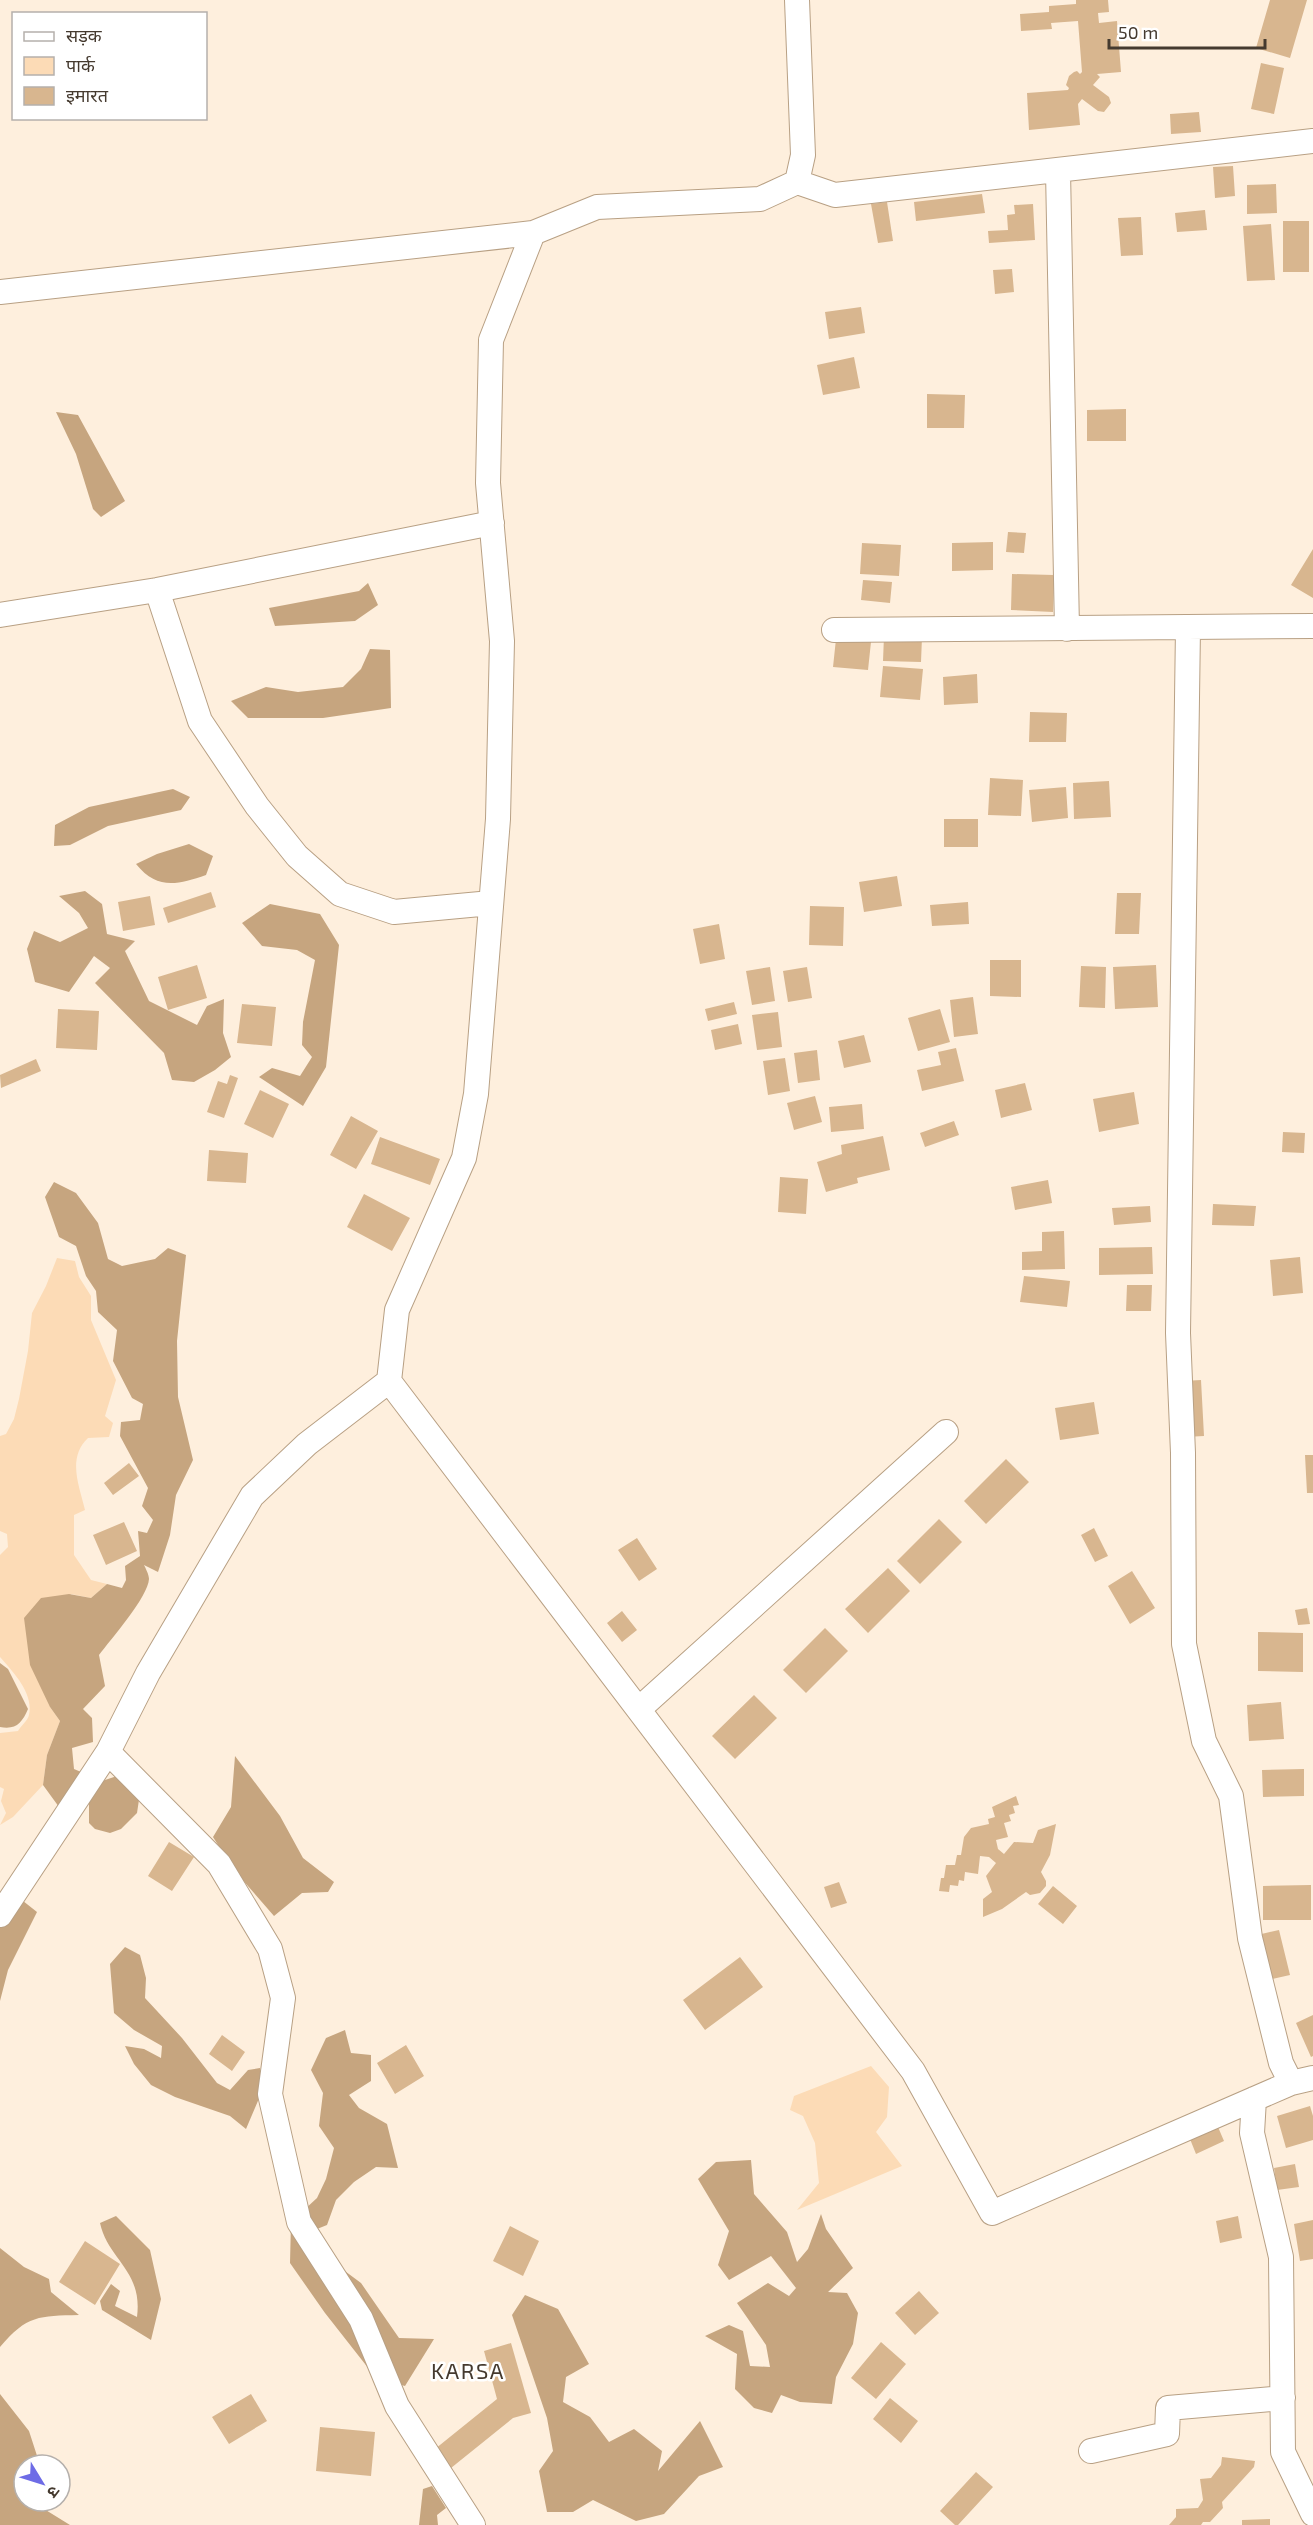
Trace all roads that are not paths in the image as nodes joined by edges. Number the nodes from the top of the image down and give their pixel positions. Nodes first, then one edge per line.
1 (797, 0) edge
2 (1313, 141) edge
3 (1058, 171) junction
4 (797, 182) junction
5 (532, 232) junction
6 (0, 291) edge
7 (492, 523) junction
8 (157, 590) junction
9 (0, 615) edge
10 (1313, 626) edge
11 (1067, 628) junction
12 (1188, 628) junction
13 (834, 630) dead end
14 (491, 903) junction
15 (389, 1381) junction
16 (946, 1432) dead end
17 (639, 1709) junction
18 (108, 1752) junction
19 (0, 1915) edge
20 (1302, 2080) edge
21 (1254, 2098) junction
22 (1283, 2398) junction
23 (1090, 2451) dead end
24 (1313, 2514) edge
25 (473, 2525) edge

1 - 4 street
2 - 3 street
3 - 4 street
3 - 11 street
4 - 5 street
5 - 6 street
5 - 7 street
7 - 8 street
7 - 14 street
8 - 9 street
8 - 14 street
10 - 12 street
11 - 12 street
11 - 13 street
12 - 20 street
14 - 15 street
15 - 17 street
15 - 18 street
16 - 17 street
17 - 21 street
18 - 19 street
18 - 25 street
20 - 21 street
21 - 22 street
22 - 23 street
22 - 24 street

